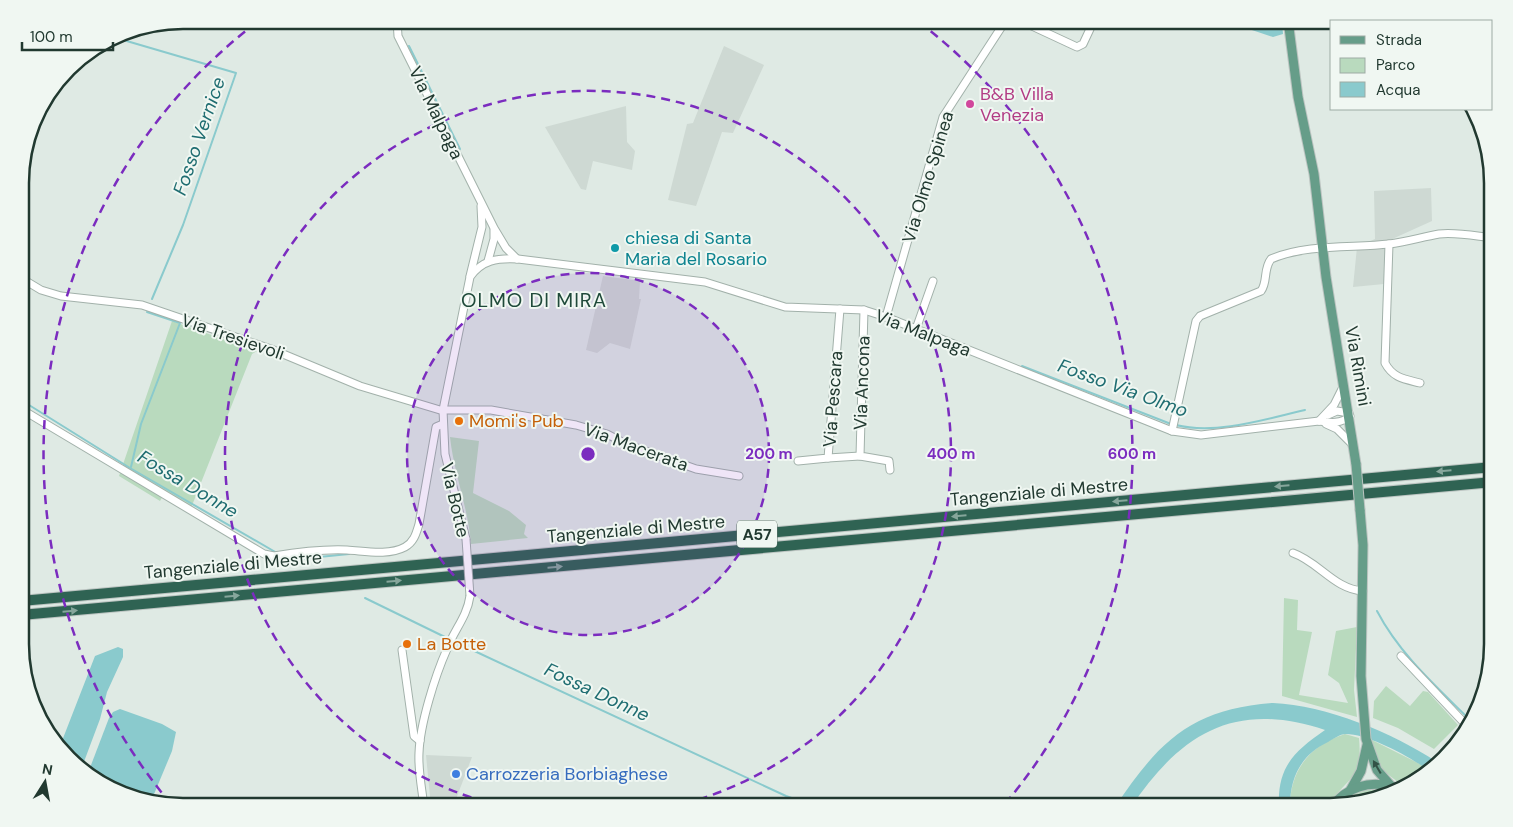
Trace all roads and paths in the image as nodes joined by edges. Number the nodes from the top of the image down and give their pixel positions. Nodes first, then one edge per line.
1 (397, 29) edge
2 (999, 29) edge
3 (1038, 29) edge
4 (1289, 29) edge
5 (1090, 30) dead end
6 (480, 201) junction
7 (494, 228) junction
8 (1484, 237) edge
9 (478, 242) junction
10 (1389, 244) junction
11 (1322, 249) junction
12 (518, 259) junction
13 (488, 261) junction
14 (470, 277) junction
15 (933, 281) dead end
16 (29, 283) edge
17 (840, 310) junction
18 (864, 310) junction
19 (886, 317) junction
20 (916, 329) junction
21 (1420, 383) dead end
22 (1344, 384) junction
23 (443, 410) junction
24 (29, 414) edge
25 (1349, 414) junction
26 (1319, 421) junction
27 (443, 424) junction
28 (1174, 427) junction
29 (1353, 445) junction
30 (860, 456) junction
31 (828, 458) junction
32 (798, 461) dead end
33 (1484, 468) edge
34 (890, 470) dead end
35 (739, 476) dead end
36 (1484, 483) edge
37 (1294, 554) dead end
38 (1363, 591) junction
39 (29, 600) edge
40 (29, 614) edge
41 (402, 650) dead end
42 (1401, 656) dead end
43 (1463, 722) edge
44 (420, 741) junction
45 (1366, 742) junction
46 (1391, 785) edge
47 (1387, 787) edge
48 (1351, 789) junction
49 (423, 798) edge
50 (1342, 798) edge

1 - 6 street, Via Malpaga
2 - 19 street, Via Olmo Spinea
3 - 5 street
4 - 11 main road, Via Rimini
6 - 7 street, Via Malpaga
6 - 9 street, Via Malpaga
7 - 12 street, Via Malpaga
7 - 13 street
8 - 10 street
9 - 13 street
9 - 14 street, Via Malpaga
10 - 11 street
10 - 21 street
11 - 22 main road, Via Rimini
11 - 28 street
12 - 13 street, Via Malpaga
12 - 17 street, Via Malpaga
13 - 14 street
14 - 23 street, Via Botte
15 - 20 street
16 - 23 street, Via Tresievoli
17 - 18 street, Via Malpaga
17 - 31 street, Via Pescara
18 - 19 street, Via Malpaga
18 - 30 street, Via Ancona
19 - 20 street, Via Malpaga
20 - 28 street, Via Malpaga
22 - 25 main road, Via Rimini
22 - 26 street
23 - 27 street, Via Botte
23 - 35 street, Via Macerata
24 - 27 street
25 - 26 street
25 - 26 street
25 - 29 main road, Via Rimini
26 - 28 street, Via Malpaga
26 - 29 street
27 - 44 street, Via Botte, bridge
29 - 38 main road, Via Rimini, bridge
30 - 31 street, Via Ancona
30 - 34 street, Via Ancona
31 - 32 street, Via Pescara
33 -> 39 highway, Tangenziale di Mestre / A57
40 -> 36 highway, Tangenziale di Mestre / A57
37 - 38 street
38 - 45 main road, Via Rimini
41 - 44 street, Via Botte
42 - 43 street
44 - 49 street, Via Botte
46 -> 45 main road
45 - 48 main road
47 - 48 main road
48 - 50 main road

